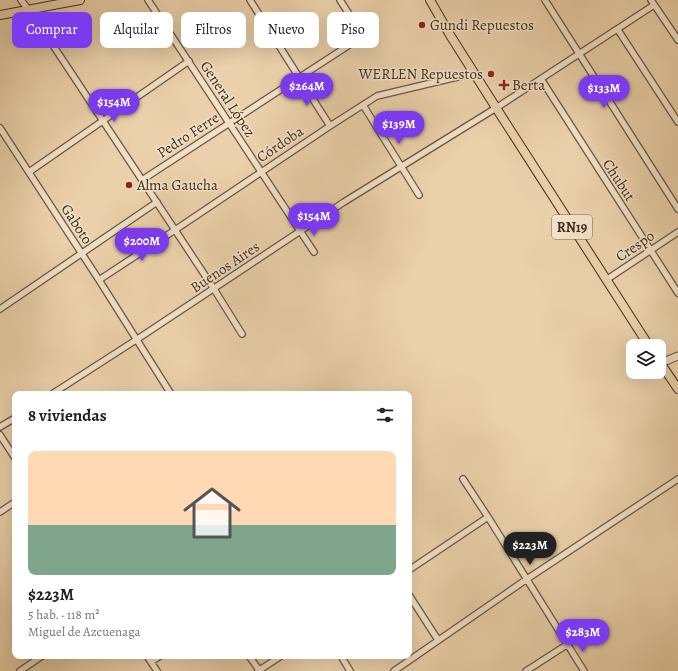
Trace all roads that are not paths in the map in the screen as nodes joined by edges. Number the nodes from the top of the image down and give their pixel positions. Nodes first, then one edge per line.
1 (21, 0) edge
2 (80, 0) edge
3 (148, 0) edge
4 (250, 0) edge
5 (340, 0) edge
6 (424, 0) edge
7 (430, 0) edge
8 (545, 0) edge
9 (651, 0) edge
10 (654, 6) junction
11 (28, 10) junction
12 (0, 15) edge
13 (618, 30) junction
14 (450, 35) junction
15 (678, 40) edge
16 (579, 54) junction
17 (189, 61) junction
18 (474, 73) junction
19 (299, 78) junction
20 (541, 80) junction
21 (363, 104) junction
22 (496, 108) junction
23 (103, 120) junction
24 (230, 122) junction
25 (678, 122) edge
26 (330, 126) junction
27 (0, 128) edge
28 (402, 166) junction
29 (29, 172) junction
30 (261, 172) junction
31 (142, 180) junction
32 (419, 195) dead end
33 (157, 202) junction
34 (678, 209) edge
35 (175, 230) junction
36 (300, 231) junction
37 (678, 232) edge
38 (650, 250) junction
39 (314, 252) dead end
40 (82, 254) junction
41 (99, 280) junction
42 (606, 280) junction
43 (214, 289) junction
44 (678, 292) edge
45 (0, 309) edge
46 (242, 334) dead end
47 (645, 339) edge
48 (136, 340) junction
49 (678, 356) edge
50 (666, 360) edge
51 (666, 371) edge
52 (678, 389) edge
53 (57, 391) edge
54 (170, 391) edge
55 (12, 420) edge
56 (0, 427) edge
57 (0, 435) edge
58 (12, 453) edge
59 (462, 479) dead end
60 (678, 479) edge
61 (12, 504) edge
62 (0, 512) edge
63 (488, 517) junction
64 (412, 568) edge
65 (526, 579) junction
66 (412, 600) edge
67 (438, 640) junction
68 (568, 644) junction
69 (412, 658) edge
70 (38, 659) edge
71 (149, 659) edge
72 (156, 659) edge
73 (251, 659) edge
74 (276, 659) edge
75 (343, 659) edge
76 (411, 659) edge
77 (151, 662) junction
78 (20, 671) edge
79 (157, 671) edge
80 (258, 671) edge
81 (350, 671) edge
82 (394, 671) edge
83 (526, 671) edge
84 (584, 671) edge

1 - 11 street
2 - 11 main road
3 - 17 street, General López
4 - 19 street
5 - 19 street, Pedro Ferre
6 - 14 main road, RN19
7 - 14 main road, RN19
8 - 16 street
9 - 10 street
10 - 13 street, Buenos Aires
10 - 15 street
11 - 12 main road
11 - 23 street
13 - 16 street, Buenos Aires
13 - 25 street
14 - 18 main road, RN19
16 - 20 street, Buenos Aires
16 - 34 street
17 - 23 street
17 - 24 street, General López
18 - 21 street, Córdoba
18 - 22 main road, RN19
19 - 24 street, Pedro Ferre
19 - 26 street
20 - 22 street, Buenos Aires
20 - 38 street, Chubut
21 - 26 street, Córdoba
21 - 28 street
22 - 28 street, Buenos Aires
22 - 42 main road, RN19
23 - 29 street
23 - 31 street
24 - 30 street, General López
24 - 31 street, Pedro Ferre
26 - 30 street, Córdoba
27 - 29 street, Gaboto
28 - 32 street
28 - 36 street, Buenos Aires
29 - 40 street, Gaboto
30 - 35 street, Córdoba
30 - 36 street, General López
31 - 33 street
33 - 35 street
33 - 40 street
35 - 41 street, Córdoba
35 - 43 street
36 - 39 street, General López
36 - 43 street, Buenos Aires
37 - 38 street, Crespo
38 - 42 street, Crespo
38 - 44 street, Chubut
40 - 41 street, Gaboto
40 - 45 street
41 - 48 street, Gaboto
42 - 47 main road, RN19
43 - 46 street
43 - 48 street, Buenos Aires
48 - 53 street, Buenos Aires
48 - 54 street, Gaboto
49 - 50 street
51 - 52 main road
55 - 56 street
57 - 58 street
59 - 63 street
60 - 65 street
61 - 62 street
63 - 64 street
63 - 65 street
65 - 67 street
65 - 68 street
66 - 67 street
67 - 69 street
68 - 83 street
68 - 84 street
70 - 78 street
71 - 77 street
72 - 77 street
73 - 80 street
74 - 80 street
75 - 81 street
76 - 82 street
77 - 79 street

